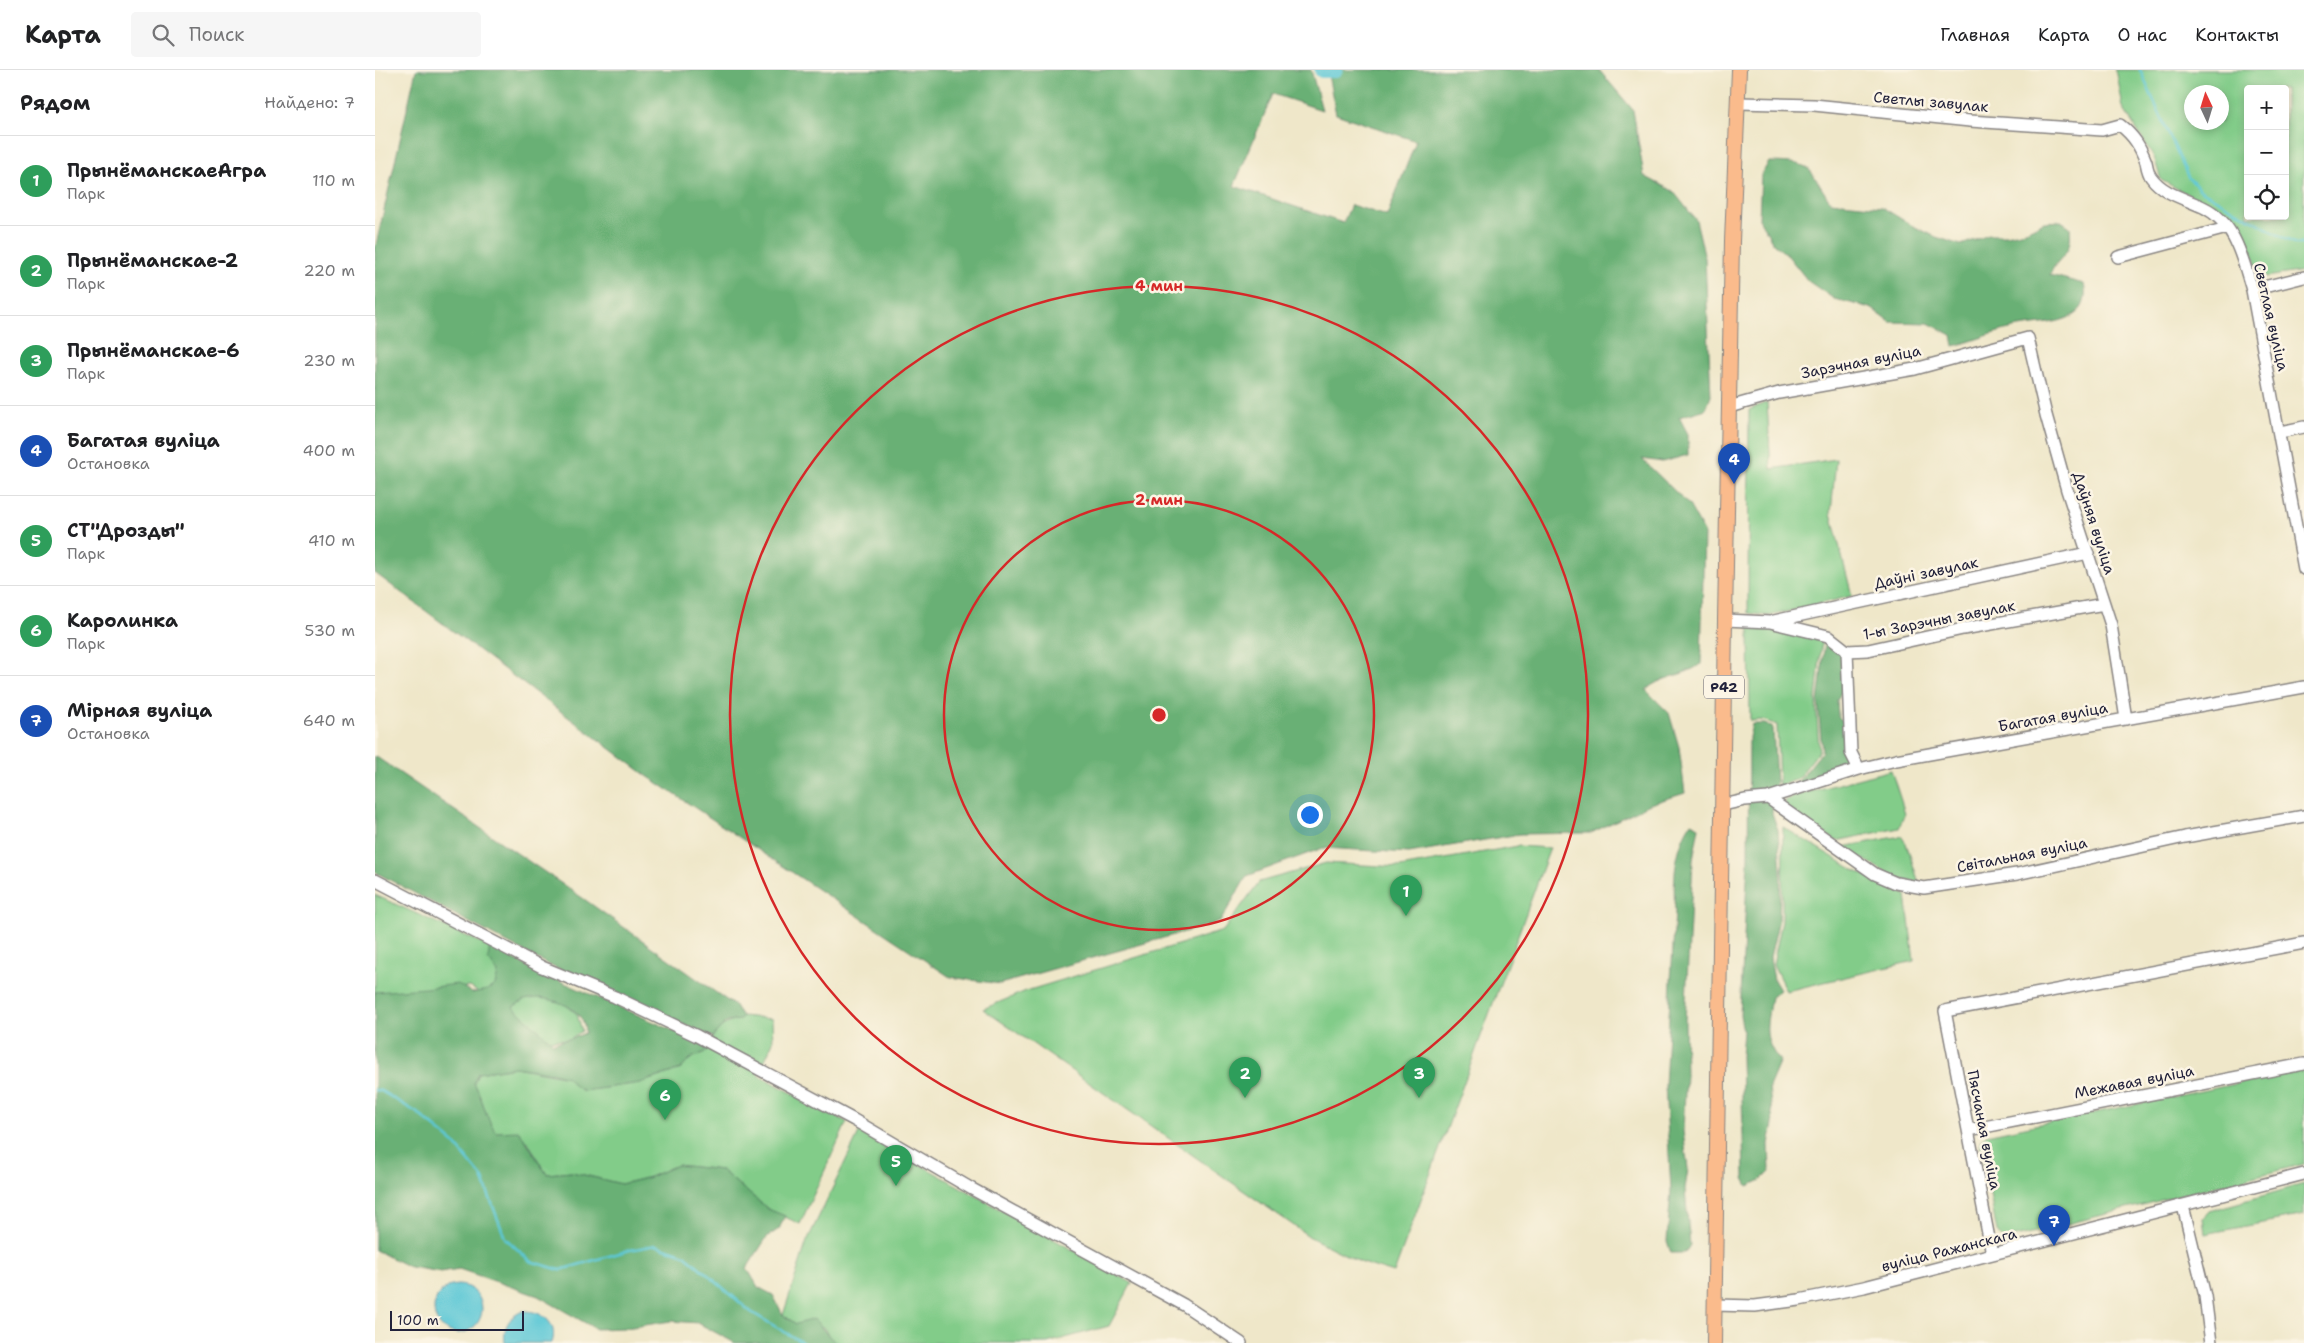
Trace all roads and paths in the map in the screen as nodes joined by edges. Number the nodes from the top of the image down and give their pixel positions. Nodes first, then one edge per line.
1 (1739, 70) edge
2 (1750, 103) junction
3 (2120, 126) joint
4 (2227, 228) junction
5 (2118, 257) dead end
6 (2304, 277) edge
7 (2252, 290) junction
8 (2028, 338) joint
9 (1729, 407) junction
10 (2304, 427) edge
11 (2280, 432) junction
12 (2087, 553) junction
13 (2303, 555) edge
14 (2304, 569) edge
15 (2104, 604) junction
16 (1725, 620) junction
17 (1770, 622) junction
18 (1847, 651) junction
19 (2304, 687) edge
20 (2126, 719) junction
21 (1859, 769) junction
22 (1768, 798) junction
23 (1723, 804) junction
24 (2304, 816) edge
25 (375, 880) edge
26 (2304, 943) edge
27 (2304, 1064) edge
28 (1969, 1130) junction
29 (2304, 1174) edge
30 (2183, 1206) junction
31 (1992, 1254) junction
32 (1714, 1305) junction
33 (1241, 1343) edge
34 (1713, 1343) edge
35 (2211, 1343) edge

1 - 2 main road, Р42
2 - 3 street, Светлы завулак
2 - 9 main road, Р42
3 - 4 street, Светлая вуліца
4 - 5 street
4 - 7 street, Светлая вуліца
6 - 7 street
7 - 11 street, Светлая вуліца
8 - 9 street, Зарэчная вуліца
8 - 12 street, Даўняя вуліца
9 - 16 main road, Р42
10 - 11 street
11 - 13 street, Светлая вуліца
12 - 15 street, Даўняя вуліца
12 - 17 street, Даўні завулак
13 - 14 street, Светлая вуліца
15 - 18 street, 1-ы Зарэчны завулак
15 - 20 street, Даўняя вуліца
16 - 17 street, 1-ы Зарэчны завулак
16 - 23 main road, Р42
17 - 18 street, 1-ы Зарэчны завулак
18 - 21 street
19 - 20 street, Багатая вуліца
20 - 21 street, Багатая вуліца
21 - 22 street, Багатая вуліца
22 - 23 street, Багатая вуліца
22 - 24 street, Світальная вуліца
23 - 32 main road, Р42
25 - 33 street
26 - 28 street, Пясчаная вуліца
27 - 28 street, Межавая вуліца
28 - 31 street, Пясчаная вуліца
29 - 30 street, вуліца Ражанскага
30 - 31 street, вуліца Ражанскага
30 - 35 street
31 - 32 street, вуліца Ражанскага
32 - 34 main road, Р42

